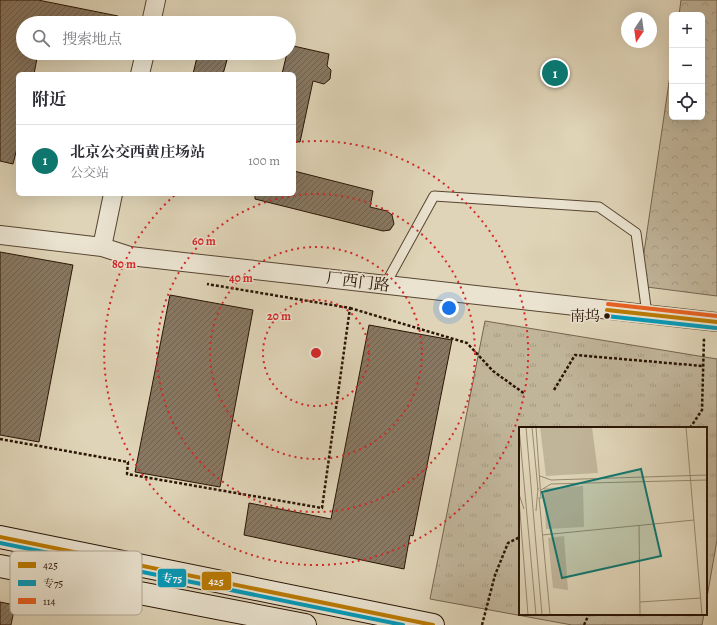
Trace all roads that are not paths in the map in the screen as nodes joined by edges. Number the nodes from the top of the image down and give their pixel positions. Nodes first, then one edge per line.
1 (156, 0) edge
2 (153, 16) edge
3 (143, 60) edge
4 (140, 72) edge
5 (113, 196) edge
6 (0, 235) edge
7 (102, 247) junction
8 (386, 285) junction
9 (647, 314) junction
10 (711, 321) edge
11 (0, 537) edge
12 (69, 551) edge
13 (0, 566) edge
14 (142, 566) edge
15 (10, 568) edge
16 (142, 593) edge
17 (305, 625) edge
18 (433, 625) edge

1 - 2 street
3 - 4 street
5 - 7 street
6 - 7 street, 厂西门路
7 - 8 street, 厂西门路
8 - 9 street, 厂西门路
8 - 9 lane
9 - 10 street, 厂西门路
11 - 12 street
13 - 15 street
14 - 18 street
16 - 17 street

